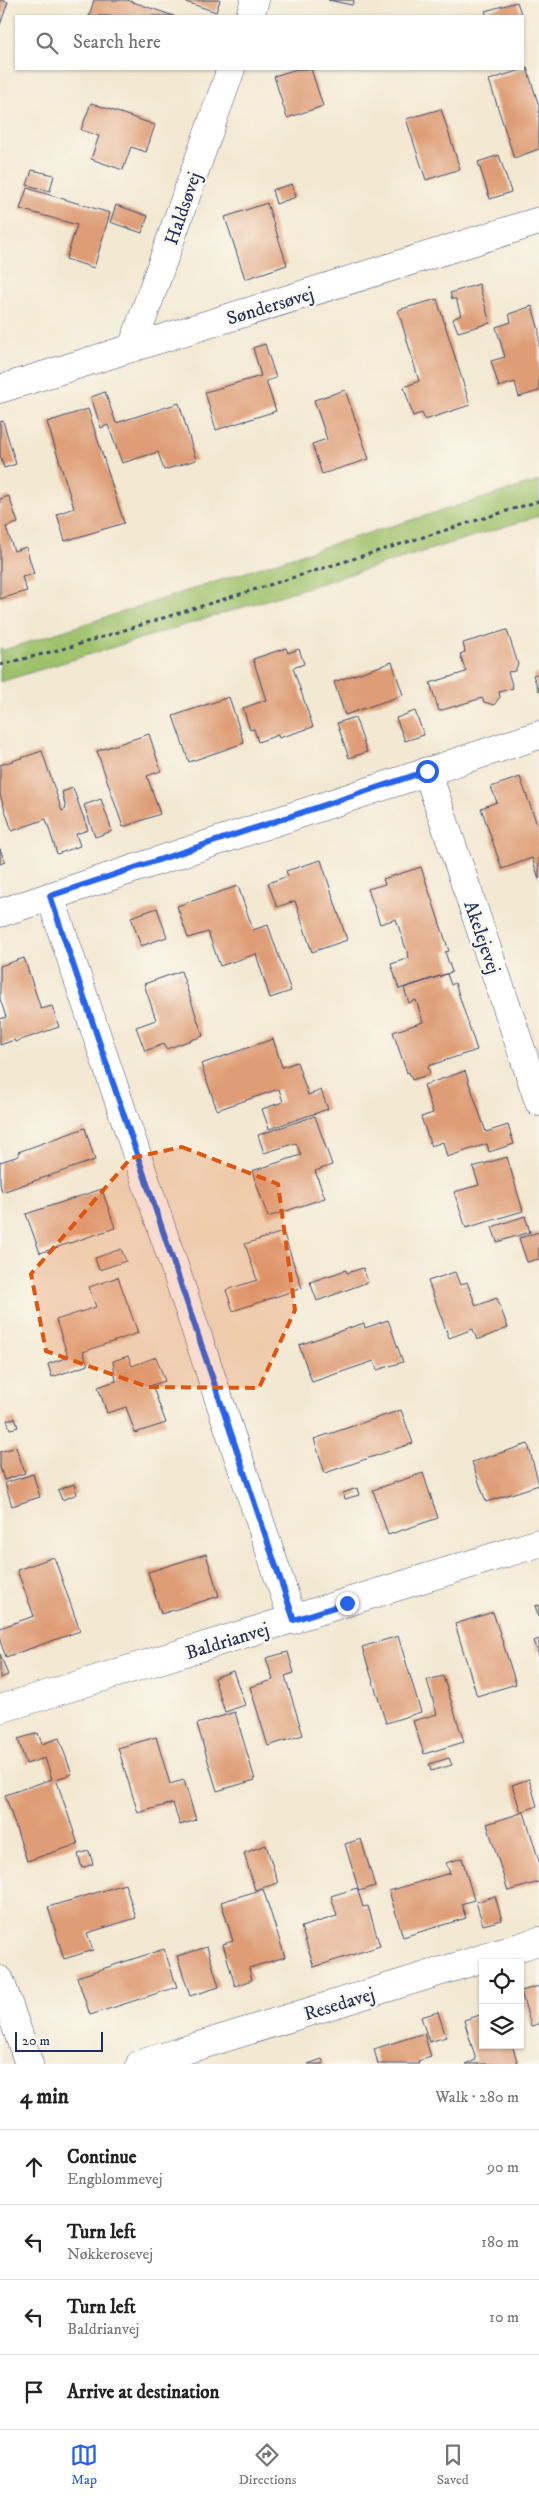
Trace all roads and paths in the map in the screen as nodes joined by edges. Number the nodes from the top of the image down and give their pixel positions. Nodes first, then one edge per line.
1 (256, 0) edge
2 (250, 15) edge
3 (231, 70) edge
4 (539, 221) edge
5 (132, 348) junction
6 (0, 389) edge
7 (539, 501) edge
8 (0, 665) edge
9 (539, 735) edge
10 (427, 771) junction
11 (50, 896) junction
12 (0, 913) edge
13 (539, 1102) edge
14 (539, 1543) edge
15 (294, 1620) junction
16 (0, 1709) edge
17 (539, 1941) edge
18 (0, 1980) edge
19 (29, 2064) edge
20 (140, 2064) edge

1 - 2 street
3 - 5 street, Haldsøvej
4 - 5 street, Søndersøvej
5 - 6 street, Søndersøvej
7 - 8 path
9 - 10 street
10 - 11 street
10 - 13 street, Akelejevej
11 - 12 street
11 - 15 street
14 - 15 street, Baldrianvej
15 - 16 street, Baldrianvej
17 - 20 street, Resedavej
18 - 19 street

